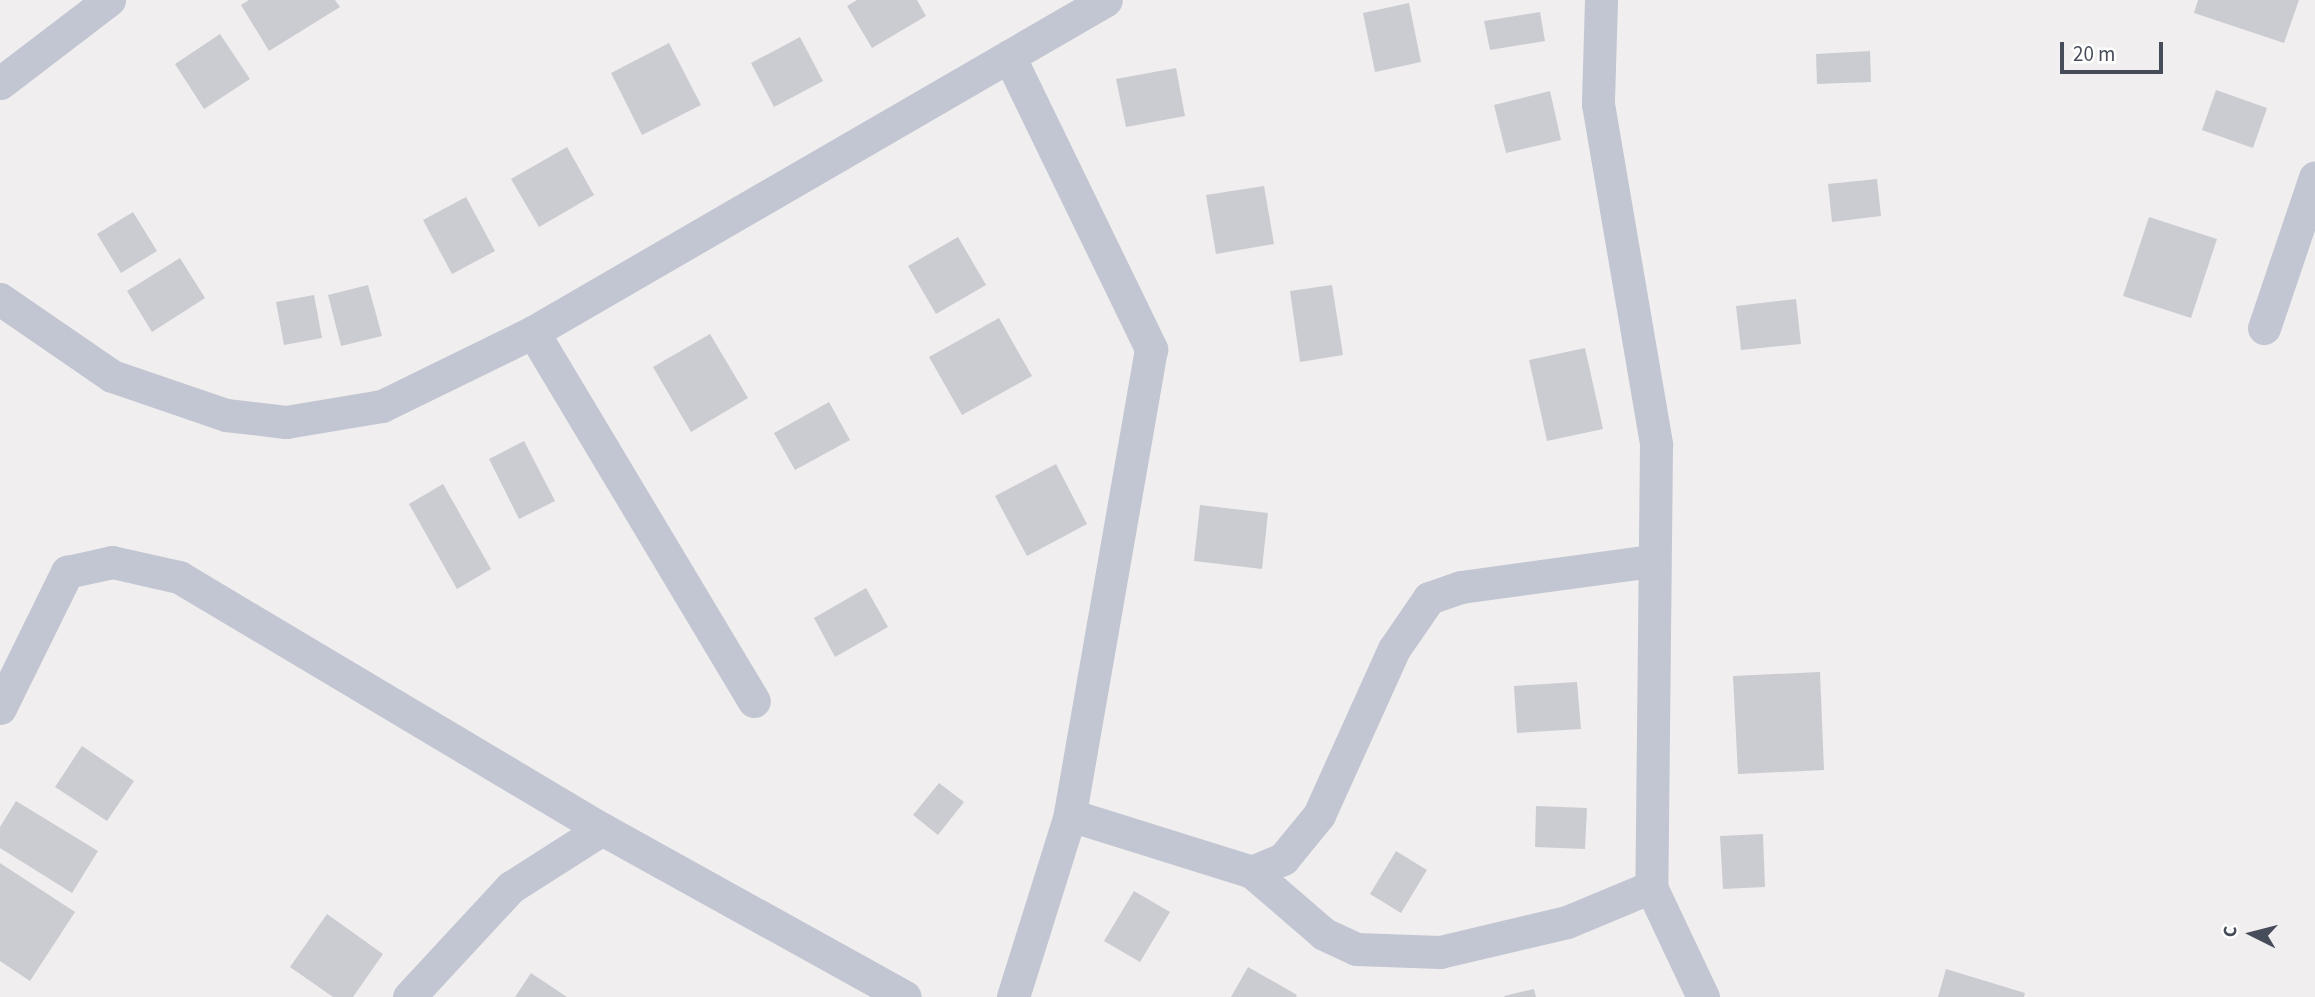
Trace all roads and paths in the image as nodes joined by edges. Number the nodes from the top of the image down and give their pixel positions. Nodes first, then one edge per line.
1 (109, 0) edge
2 (1106, 0) edge
3 (1601, 0) edge
4 (1009, 56) junction
5 (0, 83) edge
6 (2315, 177) edge
7 (0, 299) edge
8 (2263, 328) dead end
9 (533, 332) junction
10 (1652, 561) junction
11 (754, 701) dead end
12 (0, 708) edge
13 (1070, 815) junction
14 (601, 829) junction
15 (1252, 872) junction
16 (1651, 887) junction
17 (409, 997) edge
18 (905, 997) edge
19 (1013, 997) edge
20 (1703, 997) edge

1 - 5 street
2 - 4 street
3 - 10 street
4 - 9 street
4 - 13 street
6 - 8 street
7 - 9 street
9 - 11 street
10 - 15 street
10 - 16 street
12 - 14 street
13 - 15 street
13 - 19 street
14 - 17 street
14 - 18 street
15 - 16 street
16 - 20 street

